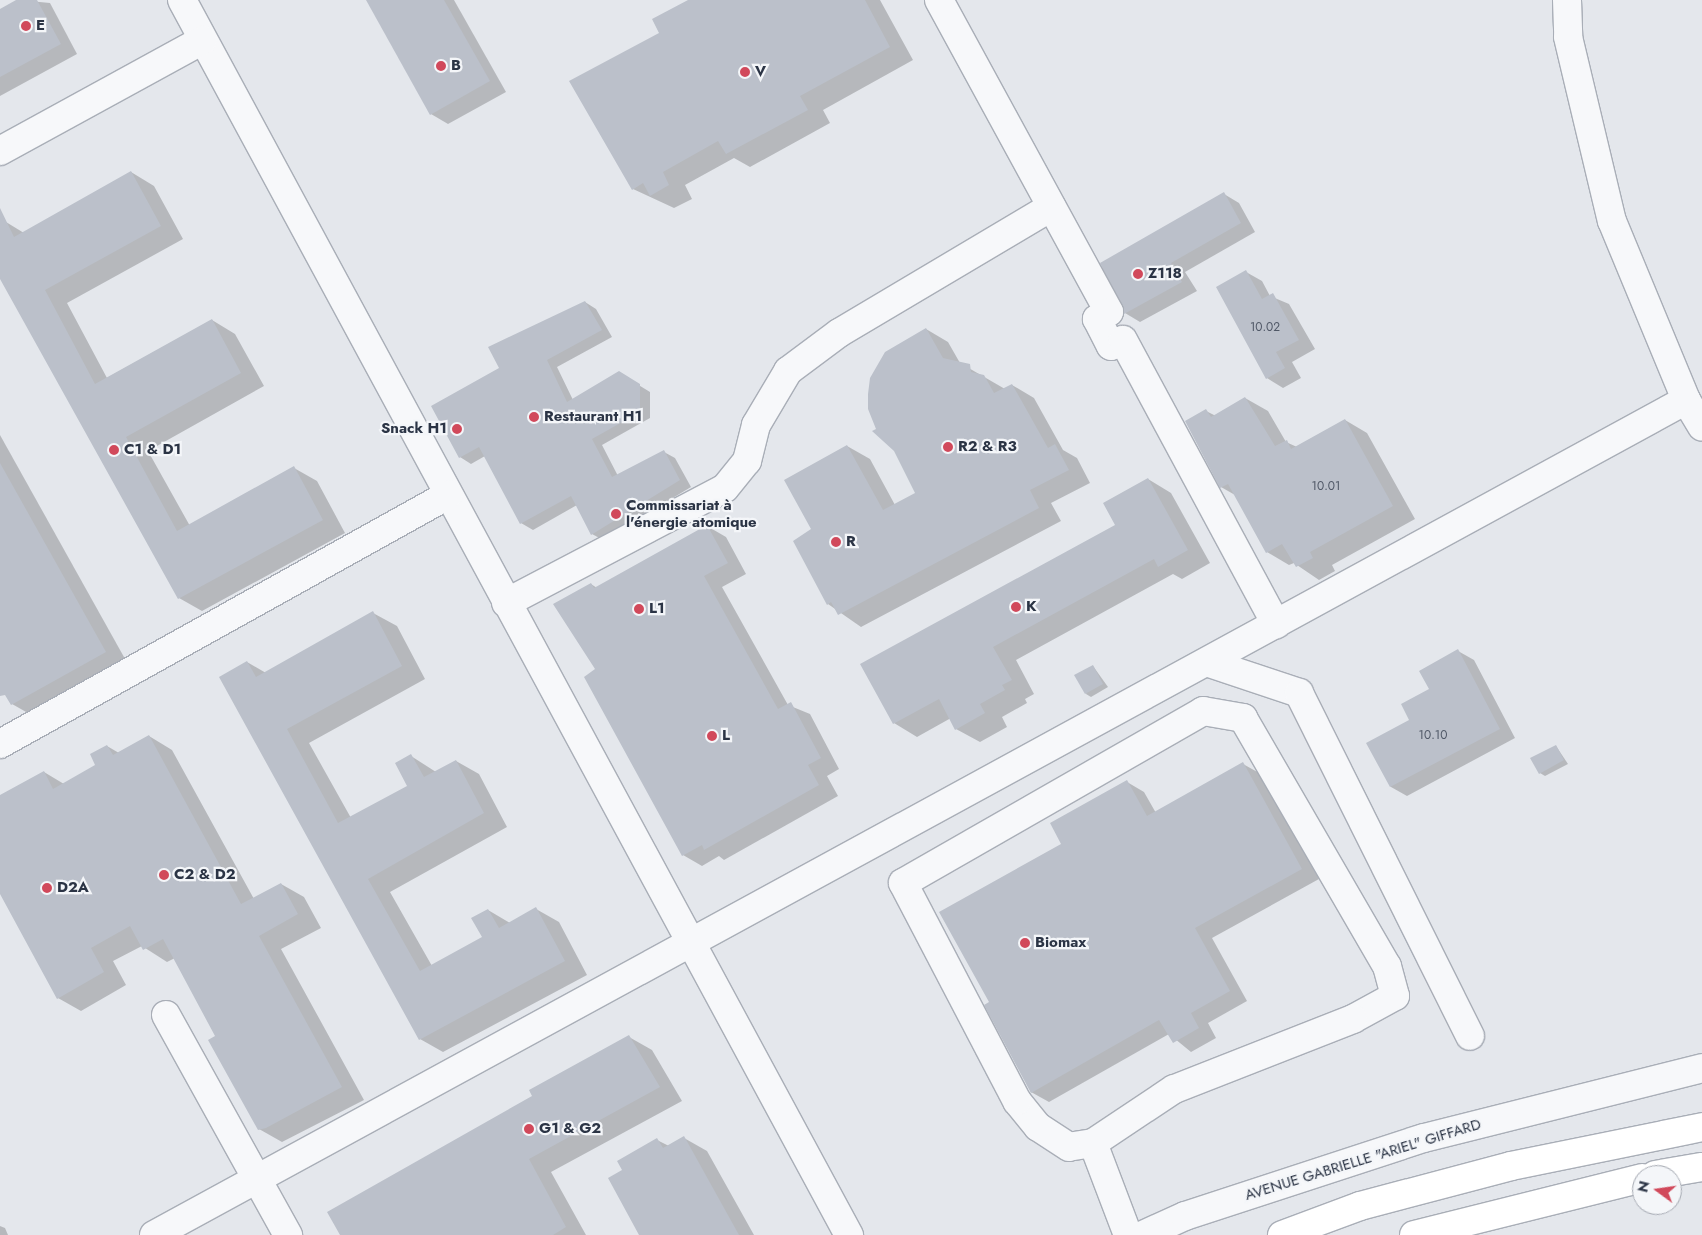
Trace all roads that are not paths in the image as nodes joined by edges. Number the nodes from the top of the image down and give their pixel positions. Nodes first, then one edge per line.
1 (182, 0) edge
2 (939, 0) edge
3 (1567, 0) edge
4 (203, 40) junction
5 (0, 151) edge
6 (1051, 207) junction
7 (1686, 400) junction
8 (1702, 427) edge
9 (448, 495) junction
10 (506, 603) junction
11 (1276, 624) junction
12 (1209, 664) junction
13 (3, 734) edge
14 (690, 945) junction
15 (166, 1015) dead end
16 (1470, 1036) dead end
17 (1702, 1068) edge
18 (1702, 1127) edge
19 (1093, 1143) junction
20 (1702, 1167) edge
21 (1682, 1170) edge
22 (258, 1179) junction
23 (1632, 1180) edge
24 (154, 1235) edge
25 (288, 1235) edge
26 (849, 1235) edge
27 (1128, 1235) edge
28 (1144, 1235) edge
29 (1282, 1235) edge
30 (1414, 1235) edge

1 - 4 street
2 - 6 street
3 - 7 street
4 - 5 street
4 - 9 street
6 - 10 street
6 - 11 street
7 - 8 street
7 - 11 street
9 - 10 street
9 - 13 street
10 - 14 street
11 - 12 street
12 - 14 street
12 - 16 street
14 - 22 street
14 - 26 street
15 - 22 street
17 - 28 street, AVENUE GABRIELLE "ARIEL" GIFFARD
18 - 29 highway
19 - 19 street
19 - 27 street
20 - 21 highway
22 - 24 street
22 - 25 street
23 - 30 highway

